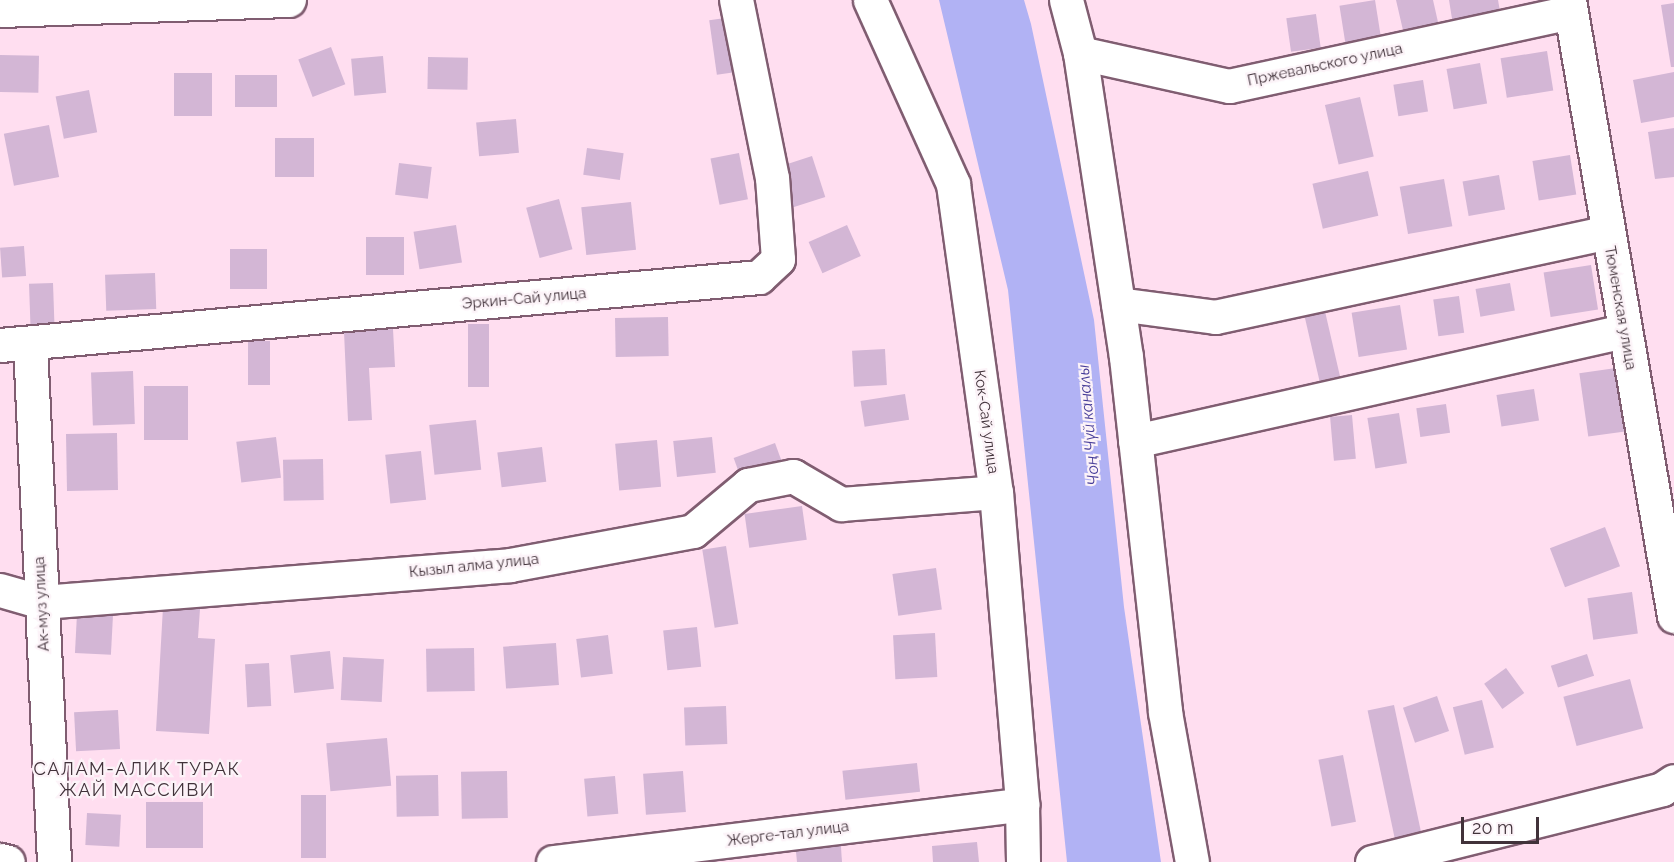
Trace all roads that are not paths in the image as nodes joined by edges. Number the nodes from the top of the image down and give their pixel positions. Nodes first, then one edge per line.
1 (289, 0) edge
2 (736, 0) edge
3 (870, 0) edge
4 (1066, 0) edge
5 (1569, 6) edge
6 (0, 9) edge
7 (1080, 53) junction
8 (1607, 232) junction
9 (1118, 304) junction
10 (1624, 331) junction
11 (15, 345) edge
12 (1135, 441) junction
13 (996, 492) junction
14 (0, 590) edge
15 (42, 602) junction
16 (1674, 616) edge
17 (1674, 781) edge
18 (1022, 804) junction
19 (0, 860) edge
20 (8, 862) edge
21 (54, 862) edge
22 (553, 862) edge
23 (1023, 862) edge
24 (1192, 862) edge
25 (1372, 862) edge

1 - 6 street
2 - 11 street, Эркин-Сай улица
3 - 13 street, Кок-Сай улица
4 - 7 street
5 - 7 street, Пржевальского улица
5 - 8 street, Тюменская улица
7 - 9 street
8 - 9 street
8 - 10 street, Тюменская улица
9 - 12 street
10 - 12 street
10 - 16 street, Тюменская улица
11 - 15 street, Ак-муз улица
12 - 24 street
13 - 15 street, Кызыл алма улица
13 - 18 street, Кок-Сай улица
14 - 15 street, Кызыл алма улица
15 - 21 street, Ак-муз улица
17 - 25 street
18 - 22 street, Жерге-тал улица
18 - 23 street, Кок-Сай улица
19 - 20 street

